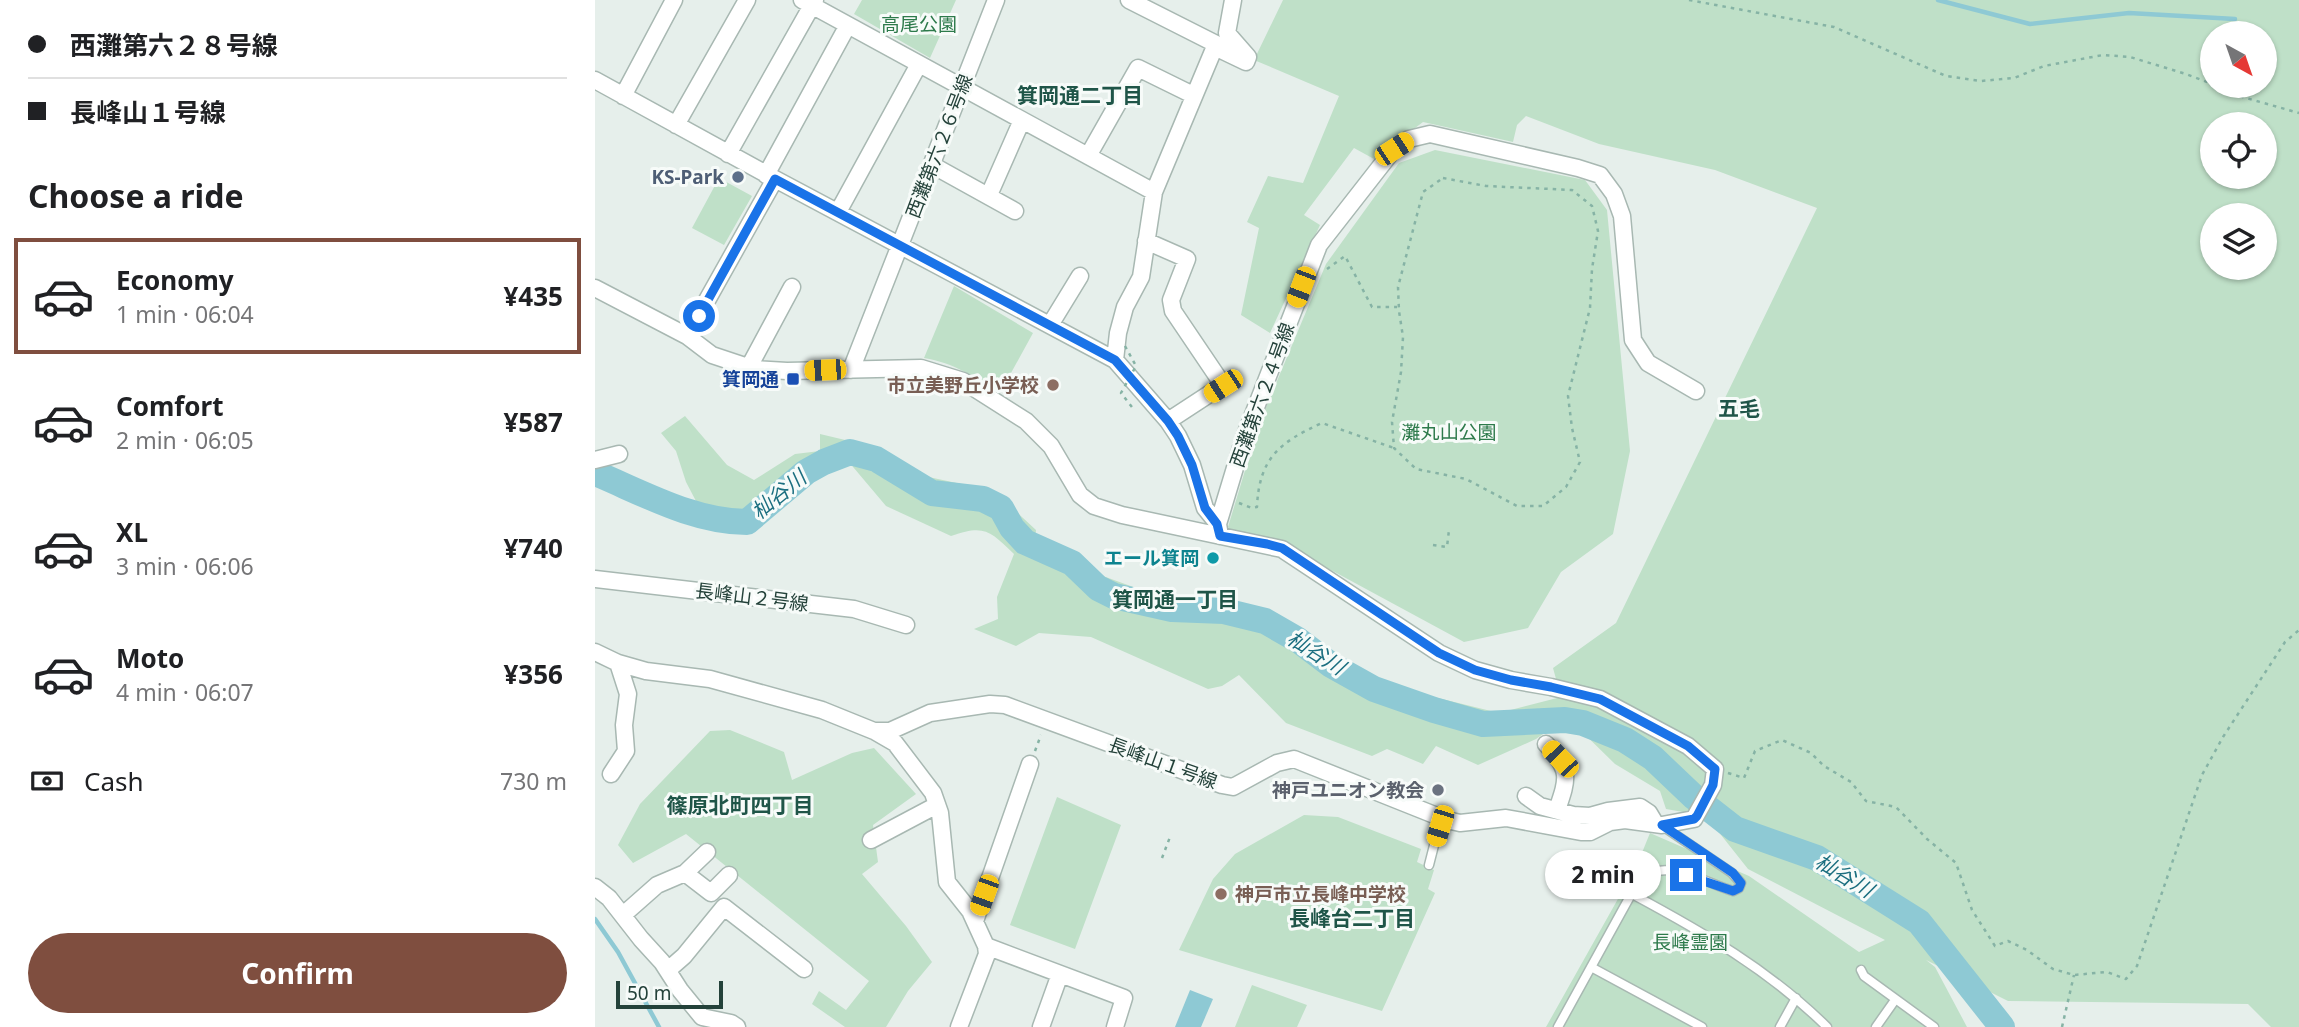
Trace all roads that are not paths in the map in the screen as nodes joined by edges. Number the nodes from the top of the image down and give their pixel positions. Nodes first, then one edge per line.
1 (674, 0) edge
2 (747, 0) edge
3 (996, 0) edge
4 (1129, 0) edge
5 (1233, 0) edge
6 (809, 2) edge
7 (848, 25) junction
8 (1216, 44) junction
9 (919, 64) junction
10 (595, 80) edge
11 (962, 87) junction
12 (1193, 95) junction
13 (623, 96) junction
14 (1023, 120) junction
15 (676, 125) junction
16 (728, 154) junction
17 (1088, 156) junction
18 (932, 165) junction
19 (771, 177) junction
20 (1154, 192) junction
21 (989, 195) junction
22 (1015, 211) dead end
23 (838, 212) junction
24 (1146, 240) junction
25 (901, 245) junction
26 (1080, 276) dead end
27 (792, 287) dead end
28 (595, 288) edge
29 (1050, 325) junction
30 (687, 337) junction
31 (1115, 360) junction
32 (749, 367) junction
33 (851, 370) junction
34 (1696, 391) dead end
35 (1168, 421) junction
36 (619, 454) dead end
37 (595, 460) edge
38 (1219, 530) junction
39 (595, 579) edge
40 (906, 625) dead end
41 (603, 657) edge
42 (874, 731) junction
43 (1546, 744) dead end
44 (1030, 764) road end
45 (611, 774) dead end
46 (1527, 796) dead end
47 (937, 805) junction
48 (1557, 810) junction
49 (1441, 818) junction
50 (1658, 824) junction
51 (871, 840) dead end
52 (707, 852) dead end
53 (1429, 865) dead end
54 (685, 873) junction
55 (729, 875) dead end
56 (595, 887) edge
57 (1632, 894) junction
58 (623, 915) junction
59 (975, 921) junction
60 (986, 946) junction
61 (1591, 967) junction
62 (804, 969) dead end
63 (668, 970) junction
64 (1861, 970) dead end
65 (1060, 974) junction
66 (1796, 998) junction
67 (1895, 1000) junction
68 (737, 1027) edge
69 (959, 1027) edge
70 (1041, 1027) edge
71 (1115, 1027) edge
72 (1558, 1027) edge
73 (1702, 1027) edge
74 (1780, 1027) edge
75 (1826, 1027) edge
76 (1876, 1027) edge
77 (1934, 1027) edge

1 - 13 street
2 - 15 street
3 - 11 street, 西灘第六２６号線
4 - 8 street
5 - 8 street
6 - 7 street
6 - 16 street
7 - 9 street
7 - 19 street
8 - 12 street
9 - 11 street
9 - 23 street
10 - 13 street
11 - 14 street
11 - 18 street, 西灘第六２６号線
12 - 17 street
12 - 20 street
13 - 15 street
14 - 17 street
14 - 21 street
15 - 16 street
16 - 19 street
17 - 20 street
18 - 21 street
18 - 25 street, 西灘第六２６号線
19 - 23 street
19 - 30 street
20 - 24 street
21 - 22 street
23 - 25 street
24 - 31 street
24 - 35 street
25 - 29 street
25 - 33 street, 西灘第六２６号線
26 - 29 street
27 - 32 street
28 - 30 street
29 - 31 street
30 - 32 street
31 - 35 street
32 - 33 street
33 - 38 street
34 - 38 street, 西灘第六２４号線
35 - 38 street
36 - 37 street
38 - 50 street, 長峰山１号線
39 - 40 street, 長峰山２号線
41 - 42 street
41 - 45 street
42 - 47 street
42 - 49 street, 長峰山１号線
43 - 48 street
44 - 59 street
46 - 48 street
47 - 51 street
47 - 59 street
48 - 50 street
49 - 50 street, 長峰山１号線
49 - 53 lane
50 - 57 lane
52 - 54 street
54 - 55 street
54 - 58 street
56 - 58 street
57 - 61 lane
57 - 66 lane
58 - 63 street
59 - 60 street
60 - 65 street
60 - 69 street
61 - 72 lane
61 - 73 lane
62 - 63 street
63 - 68 street
64 - 67 lane
65 - 70 street
65 - 71 street
66 - 74 lane
66 - 75 lane
67 - 76 lane
67 - 77 lane

